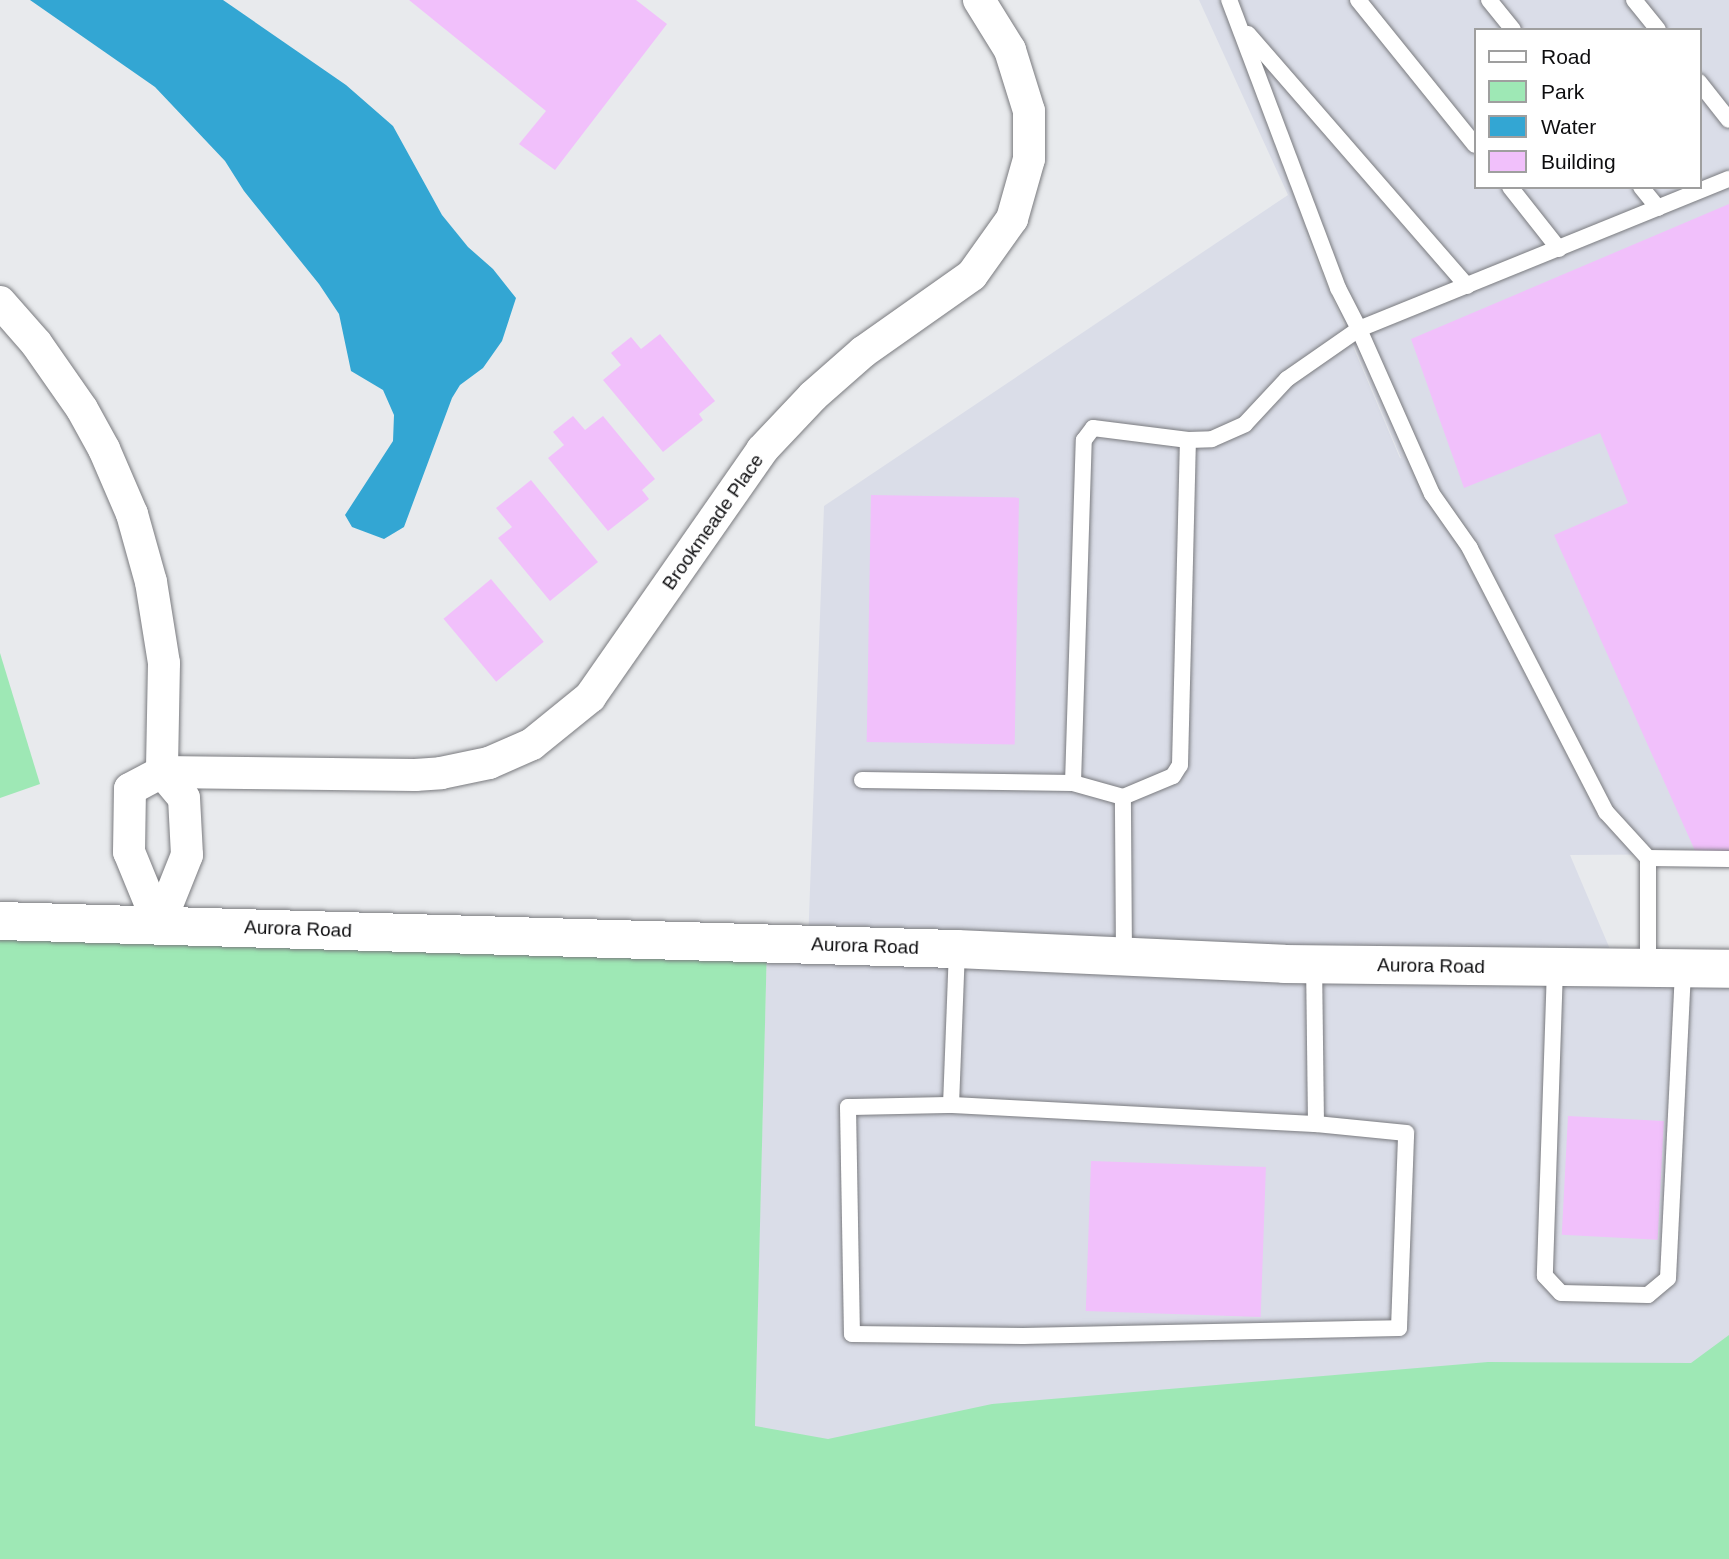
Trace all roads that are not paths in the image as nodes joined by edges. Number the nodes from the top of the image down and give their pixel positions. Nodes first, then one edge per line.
1 (979, 0) edge
2 (1229, 0) edge
3 (1358, 0) edge
4 (1489, 0) edge
5 (1634, 0) edge
6 (1240, 26) junction
7 (1511, 28) edge
8 (1656, 28) edge
9 (1701, 85) edge
10 (1729, 120) edge
11 (1474, 144) edge
12 (1729, 180) edge
13 (1512, 189) edge
14 (1643, 189) edge
15 (1658, 208) junction
16 (1559, 248) junction
17 (1467, 286) junction
18 (0, 302) edge
19 (1359, 329) junction
20 (1188, 440) junction
21 (162, 772) junction
22 (862, 780) dead end
23 (1073, 783) junction
24 (1123, 797) junction
25 (1648, 858) junction
26 (1729, 859) edge
27 (0, 921) edge
28 (159, 925) junction
29 (957, 949) junction
30 (1124, 957) junction
31 (1314, 964) junction
32 (1555, 968) junction
33 (1700, 971) edge
34 (951, 1105) junction
35 (1316, 1124) junction

1 - 21 street, Brookmeade Place
2 - 6 lane
3 - 11 lane
4 - 7 lane
5 - 8 lane
6 - 17 lane
6 - 19 lane
9 - 10 lane
12 - 15 lane
13 - 16 lane
14 - 15 lane
15 - 16 lane
16 - 17 lane
17 - 19 lane
18 - 21 street
19 - 20 lane
19 - 25 lane
20 - 23 lane
20 - 24 lane
21 - 28 street
21 - 28 street
22 - 23 lane
23 - 24 lane
24 - 30 lane
25 - 26 lane
25 - 33 lane
27 - 28 main road, Aurora Road
28 - 29 main road, Aurora Road
29 - 30 main road, Aurora Road
29 - 34 lane
30 - 31 main road, Aurora Road
31 - 32 main road, Aurora Road
31 - 35 lane
32 - 33 main road, Aurora Road
32 - 33 lane
34 - 35 lane
34 - 35 lane

